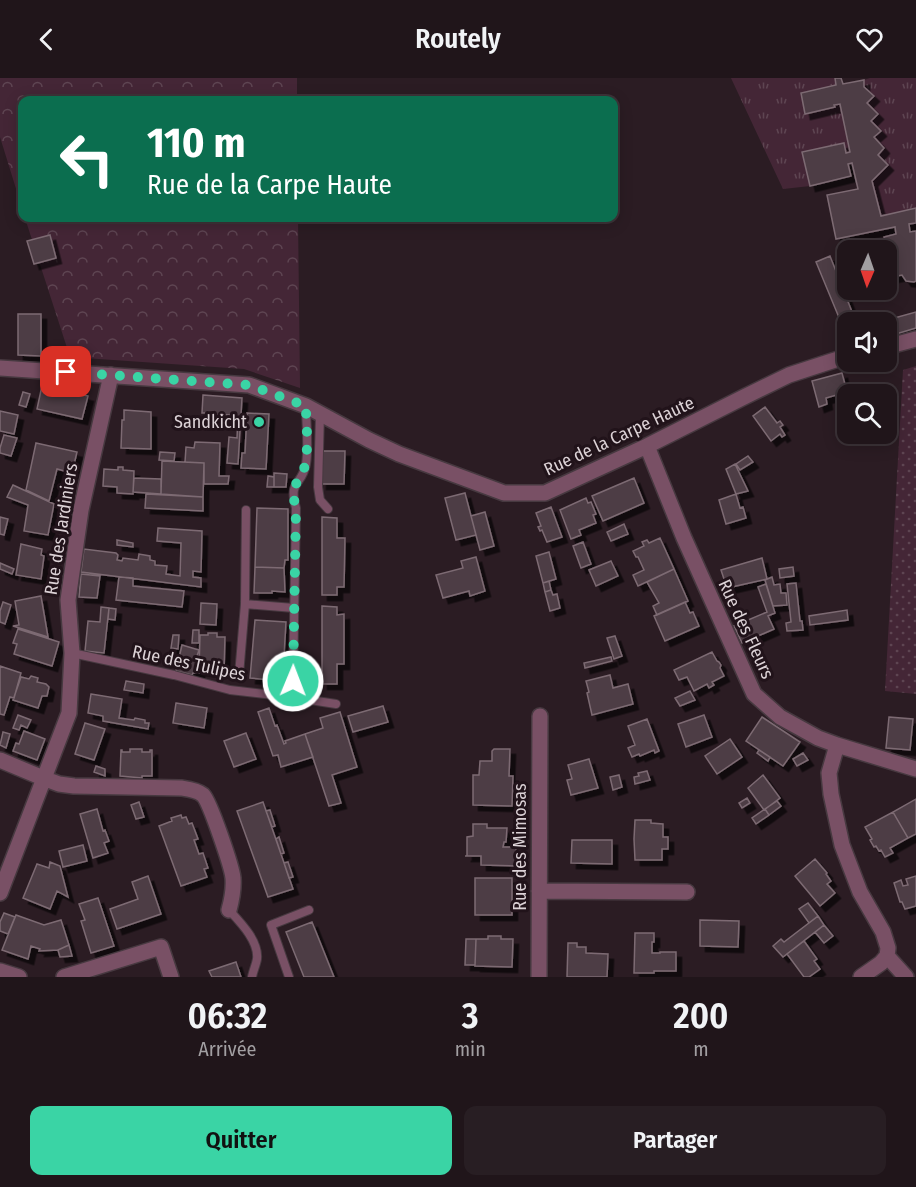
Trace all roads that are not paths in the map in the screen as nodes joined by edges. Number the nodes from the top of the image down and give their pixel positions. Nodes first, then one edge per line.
1 (916, 339) edge
2 (897, 344) edge
3 (837, 359) edge
4 (0, 368) edge
5 (111, 375) junction
6 (306, 406) junction
7 (320, 414) junction
8 (647, 446) junction
9 (328, 509) dead end
10 (246, 510) dead end
11 (244, 604) junction
12 (294, 608) junction
13 (72, 653) junction
14 (240, 675) dead end
15 (293, 681) dead end
16 (336, 704) dead end
17 (540, 716) dead end
18 (837, 745) junction
19 (0, 760) edge
20 (916, 768) edge
21 (43, 778) junction
22 (539, 891) junction
23 (687, 891) dead end
24 (0, 893) edge
25 (229, 910) joint
26 (309, 910) dead end
27 (887, 956) junction
28 (0, 971) edge
29 (17, 977) edge
30 (64, 977) edge
31 (171, 977) edge
32 (252, 977) edge
33 (289, 977) edge
34 (539, 977) edge
35 (861, 977) edge
36 (906, 977) edge

1 - 2 street
3 - 8 street, Rue de la Carpe Haute
4 - 5 street, Rue de la Carpe Haute
5 - 6 street, Rue de la Carpe Haute
5 - 13 street, Rue des Jardiniers
6 - 7 street, Rue de la Carpe Haute
6 - 12 lane
7 - 8 street, Rue de la Carpe Haute
7 - 9 lane
8 - 18 street, Rue des Fleurs
10 - 11 lane
11 - 12 lane
11 - 14 lane
12 - 15 lane
13 - 16 lane, Rue des Tulipes
13 - 21 street, Rue des Jardiniers
17 - 22 street, Rue des Mimosas
18 - 20 street, Rue des Fleurs
18 - 27 street
19 - 21 street
21 - 24 street, Rue des Jardiniers
21 - 25 street
22 - 23 street
22 - 34 street, Rue des Mimosas
25 - 32 lane
26 - 33 lane
27 - 35 street
27 - 36 street
28 - 29 street
30 - 31 street

